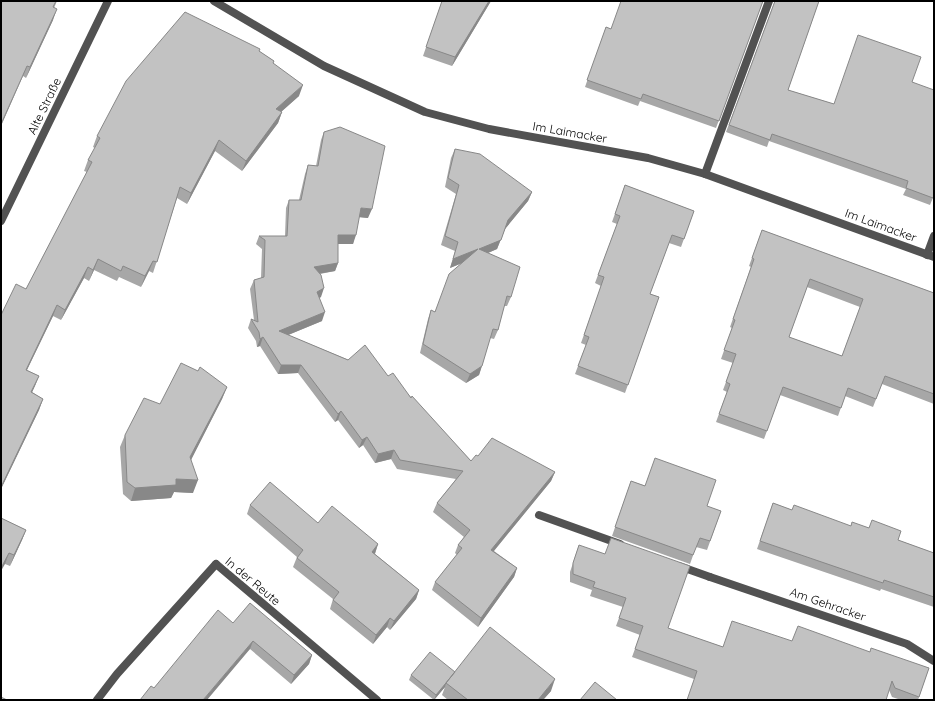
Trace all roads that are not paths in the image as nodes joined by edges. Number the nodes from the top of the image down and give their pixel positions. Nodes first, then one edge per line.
1 (108, 1) edge
2 (214, 1) edge
3 (769, 1) edge
4 (705, 174) junction
5 (1, 221) edge
6 (934, 236) edge
7 (930, 256) edge
8 (540, 515) dead end
9 (629, 548) edge
10 (673, 564) edge
11 (934, 661) edge
12 (97, 700) edge
13 (377, 700) edge

1 - 5 street, Alte Straße
2 - 4 street, Im Laimacker
3 - 4 street
4 - 7 street, Im Laimacker
6 - 7 street
8 - 9 street
10 - 11 street, Am Gehracker
12 - 13 street, In der Reute

